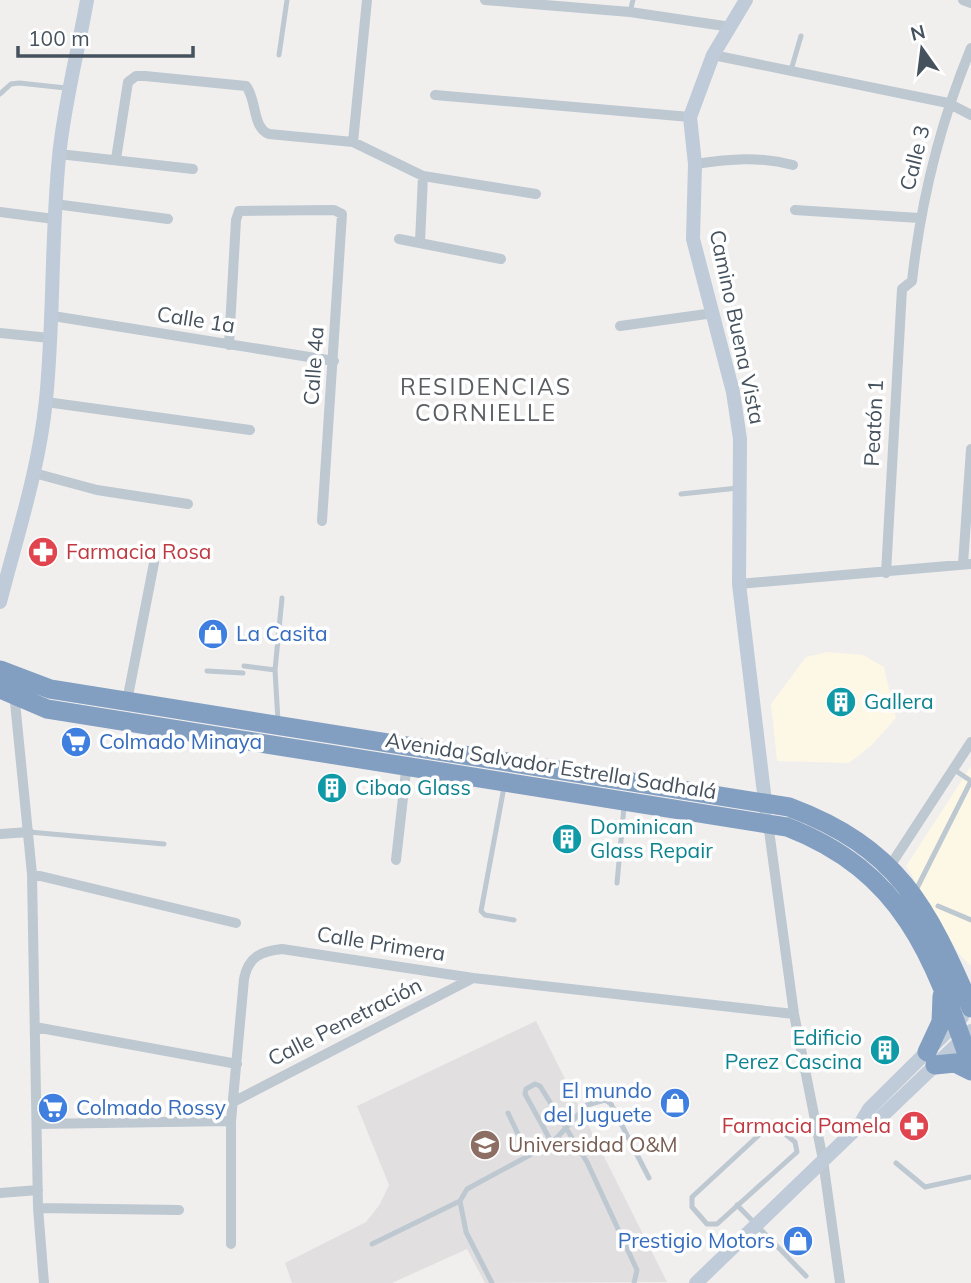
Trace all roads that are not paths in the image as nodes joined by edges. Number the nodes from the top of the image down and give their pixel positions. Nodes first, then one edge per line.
1 (88, 0) edge
2 (287, 0) edge
3 (367, 0) edge
4 (485, 0) edge
5 (633, 0) edge
6 (746, 0) edge
7 (963, 0) edge
8 (971, 3) edge
9 (630, 12) junction
10 (731, 27) junction
11 (801, 36) dead end
12 (971, 48) edge
13 (279, 55) dead end
14 (713, 55) junction
15 (791, 71) junction
16 (71, 89) junction
17 (0, 94) edge
18 (435, 95) dead end
19 (948, 103) junction
20 (971, 114) edge
21 (690, 117) junction
22 (353, 142) junction
23 (59, 154) junction
24 (116, 159) junction
25 (695, 164) junction
26 (793, 164) dead end
27 (193, 169) dead end
28 (423, 176) junction
29 (536, 194) dead end
30 (55, 204) junction
31 (795, 210) dead end
32 (0, 212) edge
33 (919, 218) junction
34 (54, 219) junction
35 (168, 219) dead end
36 (399, 239) dead end
37 (420, 242) junction
38 (501, 259) dead end
39 (912, 281) joint
40 (713, 313) junction
41 (53, 316) junction
42 (620, 326) dead end
43 (0, 333) edge
44 (50, 338) junction
45 (229, 345) junction
46 (334, 361) junction
47 (46, 402) junction
48 (250, 430) dead end
49 (971, 449) edge
50 (33, 473) junction
51 (738, 488) junction
52 (681, 494) dead end
53 (188, 504) dead end
54 (322, 521) dead end
55 (154, 563) dead end
56 (967, 564) edge
57 (886, 573) junction
58 (739, 584) junction
59 (282, 598) dead end
60 (0, 602) edge
61 (275, 670) junction
62 (207, 671) dead end
63 (6, 683) edge
64 (127, 701) junction
65 (278, 724) junction
66 (971, 742) edge
67 (409, 745) junction
68 (407, 768) junction
69 (953, 769) junction
70 (971, 781) edge
71 (505, 782) junction
72 (625, 800) junction
73 (765, 801) junction
74 (767, 821) junction
75 (29, 832) junction
76 (0, 834) edge
77 (164, 844) dead end
78 (396, 860) dead end
79 (890, 866) junction
80 (32, 874) junction
81 (617, 883) dead end
82 (914, 895) junction
83 (938, 906) dead end
84 (514, 920) dead end
85 (971, 920) edge
86 (236, 923) dead end
87 (952, 964) junction
88 (971, 976) edge
89 (473, 978) junction
90 (939, 982) junction
91 (971, 1008) edge
92 (794, 1014) junction
93 (35, 1027) junction
94 (963, 1031) edge
95 (931, 1059) junction
96 (237, 1064) junction
97 (971, 1068) edge
98 (235, 1101) junction
99 (508, 1113) dead end
100 (231, 1121) junction
101 (37, 1124) junction
102 (566, 1132) junction
103 (552, 1143) junction
104 (528, 1155) junction
105 (823, 1160) junction
106 (896, 1163) dead end
107 (971, 1177) edge
108 (649, 1178) dead end
109 (38, 1191) junction
110 (0, 1192) edge
111 (460, 1201) junction
112 (737, 1205) junction
113 (38, 1208) junction
114 (179, 1210) dead end
115 (757, 1225) junction
116 (231, 1244) dead end
117 (372, 1244) dead end
118 (806, 1276) dead end
119 (44, 1283) edge
120 (492, 1283) edge
121 (634, 1283) edge
122 (696, 1283) edge
123 (840, 1283) edge

1 - 16 street
2 - 13 lane
3 - 22 street
4 - 9 street
5 - 9 lane
6 - 10 street, Camino Buena Vista
7 - 8 street
9 - 10 street
10 - 14 street, Camino Buena Vista
11 - 15 lane
12 - 19 street, Calle 3
14 - 15 street
14 - 21 street, Camino Buena Vista
15 - 19 street
16 - 17 lane
16 - 23 street
18 - 21 street
19 - 20 street
19 - 33 street, Calle 3
21 - 25 street, Camino Buena Vista
22 - 24 street
22 - 28 street
23 - 24 street
23 - 30 street
24 - 27 street
25 - 26 street
25 - 40 street, Camino Buena Vista
28 - 29 street
28 - 37 street
30 - 34 street
30 - 35 street
31 - 33 street
32 - 34 street
33 - 39 street, Calle 3
34 - 41 street
36 - 37 street
37 - 38 street
39 - 57 street, Peatón 1
40 - 42 street
40 - 51 street, Camino Buena Vista
41 - 44 street
41 - 45 street, Calle 1a
43 - 44 street
44 - 47 street
45 - 46 street, Calle 1a
45 - 46 street, Calle 4a
46 - 54 street, Calle 4a
47 - 48 street
47 - 50 street
49 - 56 street
50 - 53 street
50 - 60 street
51 - 52 lane
51 - 58 street, Camino Buena Vista
55 - 64 street
56 - 57 street
57 - 58 street
58 - 73 street, Camino Buena Vista
59 - 61 lane
61 - 62 lane
61 - 65 lane
63 - 64 highway, Avenida Salvador Estrella Sadhalá
63 - 68 highway, Avenida Salvador Estrella Sadhalá
63 - 75 street
64 - 65 highway, Avenida Salvador Estrella Sadhalá
65 - 67 highway, Avenida Salvador Estrella Sadhalá
66 - 69 street
67 - 68 street
67 - 73 highway, Avenida Salvador Estrella Sadhalá
68 - 71 highway, Avenida Salvador Estrella Sadhalá
68 - 78 street
69 - 70 lane
69 - 79 street
70 - 82 lane
71 - 72 highway, Avenida Salvador Estrella Sadhalá
71 - 84 lane
72 - 74 highway, Avenida Salvador Estrella Sadhalá
72 - 81 lane
73 - 74 street, Camino Buena Vista
73 - 79 highway, Avenida Salvador Estrella Sadhalá
74 - 90 highway, Avenida Salvador Estrella Sadhalá
74 - 92 street
75 - 76 street
75 - 77 lane
75 - 80 street
79 - 82 highway, Avenida Salvador Estrella Sadhalá
80 - 86 street
80 - 93 street
82 - 87 highway, Avenida Salvador Estrella Sadhalá
83 - 85 lane
87 - 88 highway
87 - 91 highway, Avenida Salvador Estrella Sadhalá
89 - 92 street, Calle Primera
89 - 96 street, Calle Primera
89 - 98 street, Calle Penetración
90 - 94 highway, Avenida Salvador Estrella Sadhalá
90 - 95 highway
91 - 94 street
92 - 105 street
93 - 96 street
93 - 101 street
94 - 95 street
94 - 97 highway, Avenida Salvador Estrella Sadhalá
95 - 97 highway
95 - 105 street
96 - 98 street, Calle Primera
98 - 100 street, Calle Primera
99 - 104 lane
100 - 101 street
100 - 116 street, Calle Primera
101 - 109 street
102 - 103 lane
102 - 103 lane
102 - 108 lane
102 - 121 lane
103 - 104 lane
104 - 111 lane
105 - 115 street
105 - 123 street
106 - 107 lane
109 - 110 street
109 - 113 street
111 - 117 lane
111 - 120 lane
112 - 112 lane
112 - 115 lane
113 - 114 street
113 - 119 street
115 - 118 lane
115 - 122 street

